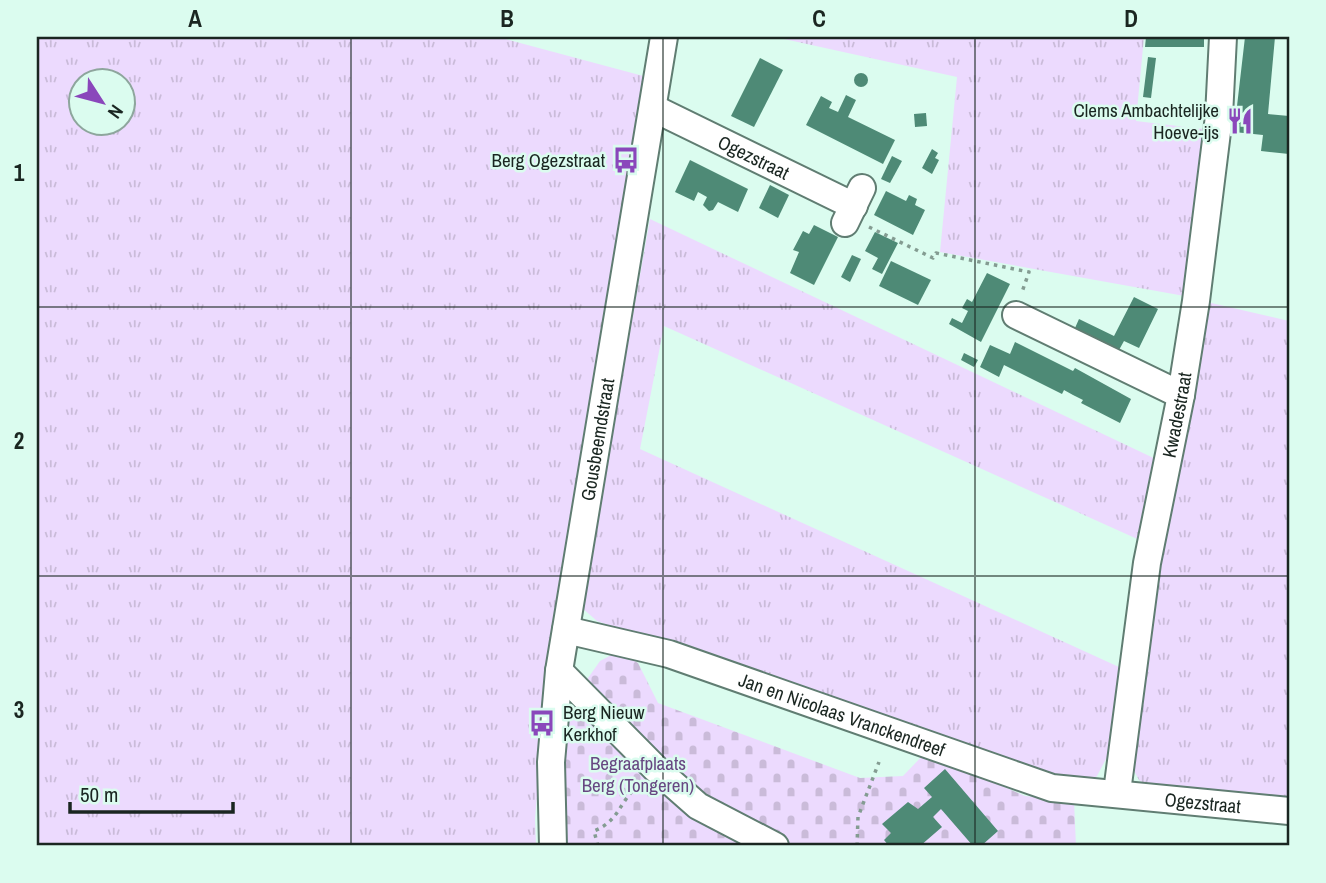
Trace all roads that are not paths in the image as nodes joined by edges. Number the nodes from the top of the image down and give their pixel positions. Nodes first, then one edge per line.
1 (664, 37) edge
2 (1223, 37) edge
3 (653, 108) junction
4 (852, 209) road end
5 (1017, 314) road end
6 (1181, 395) junction
7 (566, 630) junction
8 (559, 671) junction
9 (1117, 792) junction
10 (1289, 811) edge
11 (553, 846) edge
12 (775, 846) edge

1 - 3 street, Gousbeemdstraat
2 - 6 street, Kwadestraat
3 - 4 street, Ogezstraat
3 - 7 street, Gousbeemdstraat
5 - 6 street
6 - 9 street, Kwadestraat
7 - 8 street, Gousbeemdstraat
7 - 9 street, Jan en Nicolaas Vranckendreef
8 - 11 street, Gousbeemdstraat
8 - 12 street
9 - 10 street, Ogezstraat

